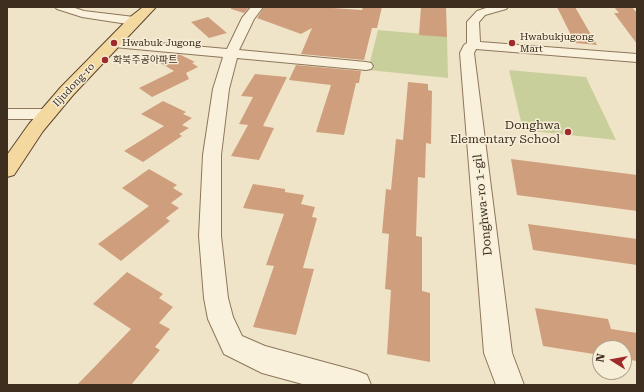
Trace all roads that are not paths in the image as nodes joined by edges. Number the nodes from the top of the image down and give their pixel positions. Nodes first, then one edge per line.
1 (62, 7) edge
2 (150, 7) edge
3 (257, 7) edge
4 (502, 7) edge
5 (134, 21) junction
6 (114, 43) junction
7 (474, 45) junction
8 (231, 54) junction
9 (637, 58) edge
10 (366, 66) dead end
11 (7, 114) edge
12 (48, 114) junction
13 (7, 170) edge
14 (357, 385) edge
15 (510, 385) edge

1 - 5 street
2 - 5 main road, Iljudong-ro
3 - 8 street
4 - 7 street
5 - 6 main road, Iljudong-ro
6 - 8 street
6 - 12 main road, Iljudong-ro
7 - 9 street
7 - 15 street, Donghwa-ro 1-gil
8 - 10 street
8 - 14 street
11 - 12 street
12 - 13 main road, Iljudong-ro

